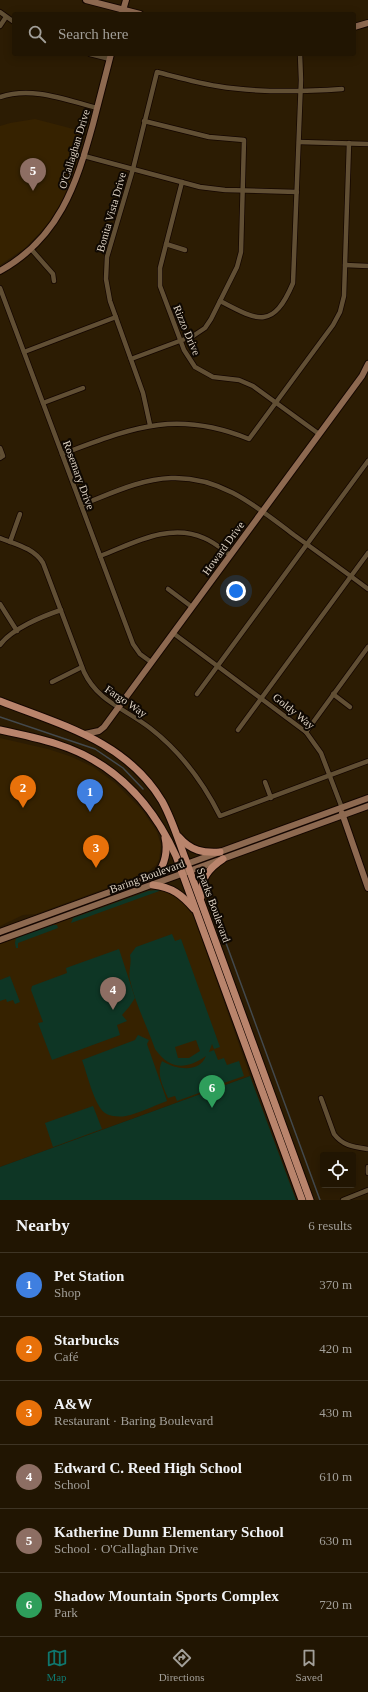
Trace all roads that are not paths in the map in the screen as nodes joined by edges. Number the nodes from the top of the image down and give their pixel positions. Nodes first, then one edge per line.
1 (86, 0) edge
2 (126, 0) edge
3 (0, 12) edge
4 (123, 12) edge
5 (6, 17) junction
6 (12, 21) edge
7 (368, 23) edge
8 (0, 26) edge
9 (356, 26) edge
10 (111, 56) edge
11 (300, 56) edge
12 (342, 89) dead end
13 (300, 92) junction
14 (0, 97) edge
15 (97, 108) junction
16 (144, 121) junction
17 (299, 142) junction
18 (349, 143) junction
19 (368, 144) edge
20 (84, 156) junction
21 (133, 169) junction
22 (182, 182) junction
23 (243, 190) junction
24 (297, 192) junction
25 (166, 244) junction
26 (31, 249) junction
27 (186, 250) dead end
28 (345, 266) junction
29 (368, 266) edge
30 (0, 271) edge
31 (54, 281) dead end
32 (0, 288) edge
33 (220, 301) junction
34 (116, 317) junction
35 (180, 341) junction
36 (24, 352) junction
37 (131, 359) junction
38 (368, 364) edge
39 (83, 388) dead end
40 (276, 402) junction
41 (43, 403) junction
42 (150, 425) junction
43 (319, 434) junction
44 (0, 448) edge
45 (62, 454) junction
46 (0, 458) edge
47 (368, 461) edge
48 (81, 505) junction
49 (262, 512) junction
50 (20, 514) dead end
51 (0, 538) edge
52 (10, 542) junction
53 (307, 544) junction
54 (368, 553) edge
55 (230, 555) junction
56 (100, 556) junction
57 (351, 577) junction
58 (168, 589) dead end
59 (368, 589) edge
60 (0, 604) edge
61 (192, 607) junction
62 (61, 610) junction
63 (17, 631) junction
64 (173, 633) junction
65 (0, 645) edge
66 (367, 650) edge
67 (151, 662) junction
68 (218, 666) junction
69 (82, 667) junction
70 (52, 682) dead end
71 (197, 694) dead end
72 (333, 694) junction
73 (262, 698) junction
74 (0, 701) edge
75 (118, 707) junction
76 (350, 707) dead end
77 (0, 730) edge
78 (238, 730) dead end
79 (306, 732) junction
80 (86, 734) junction
81 (368, 761) edge
82 (329, 775) junction
83 (265, 782) dead end
84 (271, 798) junction
85 (368, 798) edge
86 (368, 806) edge
87 (342, 808) junction
88 (343, 816) junction
89 (164, 832) junction
90 (175, 832) junction
91 (220, 852) junction
92 (223, 859) junction
93 (187, 863) junction
94 (180, 866) junction
95 (190, 871) junction
96 (157, 874) junction
97 (182, 874) junction
98 (366, 878) edge
99 (153, 884) junction
100 (368, 888) edge
101 (202, 903) junction
102 (196, 912) junction
103 (0, 932) edge
104 (0, 940) edge
105 (257, 1080) junction
106 (269, 1088) junction
107 (321, 1098) dead end
108 (368, 1148) edge
109 (368, 1167) edge
110 (368, 1173) edge
111 (368, 1190) edge
112 (302, 1200) edge
113 (310, 1200) edge
114 (343, 1200) edge

1 - 4 street
2 - 4 street
3 - 5 street
5 - 6 street
5 - 8 street
7 - 9 street
10 - 15 street, O'Callaghan Drive
11 - 13 street
12 - 13 street
13 - 16 street, Bonita Vista Drive
13 - 17 street
14 - 15 street
15 - 20 street, O'Callaghan Drive
16 - 21 street, Bonita Vista Drive
16 - 23 street
17 - 18 street
17 - 24 street
18 - 19 street
18 - 28 street
20 - 21 street
20 - 26 street, O'Callaghan Drive
21 - 22 street
21 - 34 street, Bonita Vista Drive
22 - 23 street
22 - 25 street, Rizzo Drive
23 - 24 street
23 - 33 street
24 - 33 street
25 - 27 street
25 - 35 street, Rizzo Drive
26 - 30 street, O'Callaghan Drive
26 - 31 street
28 - 29 street
28 - 40 street
32 - 36 street, Rosemary Drive
33 - 35 street
34 - 36 street
34 - 37 street, Bonita Vista Drive
35 - 37 street
35 - 40 street, Rizzo Drive
36 - 41 street, Rosemary Drive
37 - 42 street, Bonita Vista Drive
38 - 43 street, Howard Drive
39 - 41 street
40 - 42 street
40 - 43 street, Rizzo Drive
41 - 45 street, Rosemary Drive
42 - 45 street
43 - 49 street, Howard Drive
44 - 46 street
45 - 48 street, Rosemary Drive
47 - 53 street
48 - 49 street
48 - 56 street, Rosemary Drive
49 - 53 street
49 - 55 street, Howard Drive
50 - 52 street
51 - 52 street, Fargo Way
52 - 62 street, Fargo Way
53 - 57 street
53 - 68 street
54 - 57 street
55 - 56 street
55 - 61 street, Howard Drive
56 - 67 street, Rosemary Drive
57 - 59 street
57 - 73 street
58 - 61 street
60 - 63 street
61 - 64 street, Howard Drive
62 - 63 street
62 - 69 street, Fargo Way
63 - 65 street
64 - 67 street, Howard Drive
64 - 68 street, Goldy Way
66 - 72 street
67 - 75 street, Howard Drive
68 - 71 street
68 - 73 street, Goldy Way
69 - 70 street
69 - 75 street, Fargo Way
72 - 76 street
72 - 79 street
73 - 78 street
73 - 79 street, Goldy Way
74 - 80 main road, Sparks Boulevard
75 - 80 street, Howard Drive
75 - 84 street, Fargo Way
77 - 89 main road, Sparks Boulevard
79 - 82 street, Goldy Way
80 - 90 main road, Sparks Boulevard
81 - 82 street
82 - 84 street
82 - 87 street, Goldy Way
83 - 84 street
85 - 87 street, Baring Boulevard
86 - 88 street, Baring Boulevard
87 - 88 street, Goldy Way
87 - 91 street, Baring Boulevard
88 - 92 street, Baring Boulevard
88 - 98 street, Goldy Way
89 - 94 main road, Sparks Boulevard
89 - 96 main road
90 - 91 main road
90 - 93 main road, Sparks Boulevard
91 - 93 street, Baring Boulevard
92 - 95 street, Baring Boulevard
92 - 101 main road
93 - 94 street, Baring Boulevard
93 - 95 main road, Sparks Boulevard
94 - 96 street, Baring Boulevard
94 - 97 main road, Sparks Boulevard
95 - 97 street, Baring Boulevard
95 - 101 main road, Sparks Boulevard
96 - 103 street, Baring Boulevard
97 - 99 street, Baring Boulevard
97 - 102 main road, Sparks Boulevard
98 - 100 street, Goldy Way
99 - 102 main road
99 - 104 street, Baring Boulevard
101 - 106 main road, Sparks Boulevard
102 - 105 main road, Sparks Boulevard
105 - 106 main road
105 - 112 main road, Sparks Boulevard
106 - 113 main road, Sparks Boulevard
107 - 108 street
109 - 110 street
111 - 114 street

